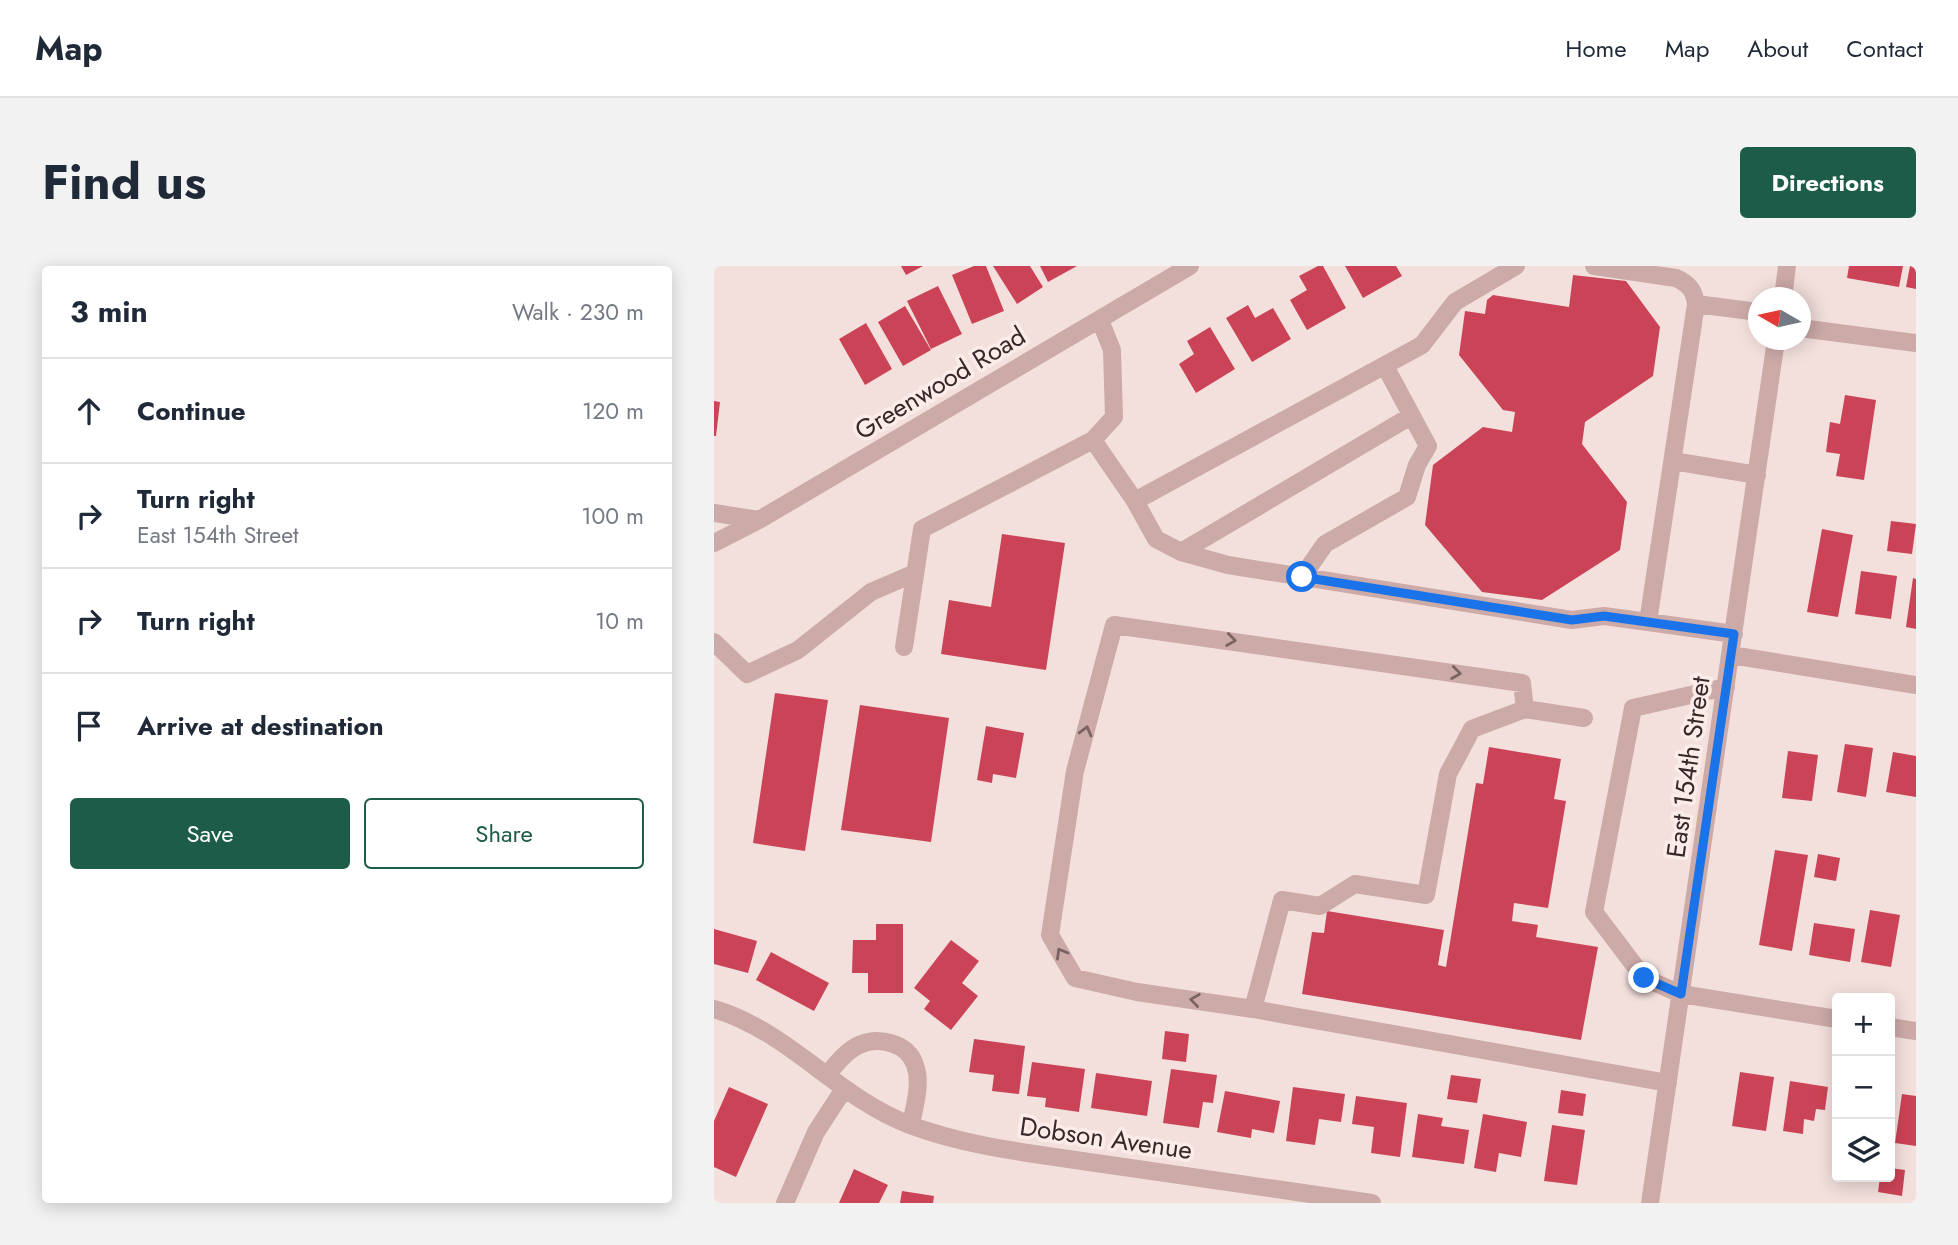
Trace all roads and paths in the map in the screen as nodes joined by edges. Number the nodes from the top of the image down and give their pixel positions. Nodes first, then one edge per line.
1 (1191, 266) edge
2 (1516, 266) edge
3 (1594, 266) edge
4 (1787, 266) edge
5 (1784, 287) edge
6 (1696, 304) junction
7 (1748, 311) edge
8 (1100, 320) junction
9 (1811, 329) edge
10 (1916, 343) edge
11 (1775, 350) edge
12 (1385, 366) junction
13 (1411, 416) junction
14 (1093, 440) junction
15 (1673, 461) junction
16 (1757, 475) junction
17 (1135, 501) junction
18 (714, 513) edge
19 (759, 520) junction
20 (714, 543) edge
21 (1181, 552) junction
22 (915, 573) junction
23 (1302, 577) junction
24 (1648, 622) junction
25 (1734, 634) junction
26 (714, 642) edge
27 (904, 648) dead end
28 (1731, 655) junction
29 (1916, 685) edge
30 (1726, 687) junction
31 (1525, 709) junction
32 (1584, 719) dead end
33 (1681, 994) junction
34 (714, 1009) edge
35 (1253, 1009) junction
36 (1832, 1018) edge
37 (1895, 1028) edge
38 (1916, 1031) edge
39 (827, 1075) junction
40 (1668, 1083) junction
41 (844, 1089) junction
42 (911, 1125) junction
43 (785, 1203) edge
44 (1372, 1203) edge
45 (1650, 1203) edge

1 - 8 street, Greenwood Road
2 - 12 street
3 - 6 street
4 - 5 street
6 - 7 street
6 - 15 street
8 - 14 street
8 - 19 street, Greenwood Road
9 - 10 street
11 - 16 street, East 154th Street
12 - 13 street
12 - 17 street
13 - 21 street
13 - 23 street
14 - 17 street
14 - 22 street
15 - 16 street
15 - 24 street
16 - 25 street, East 154th Street
17 - 21 street
18 - 19 street
19 - 20 street, Greenwood Road
21 - 23 street
22 - 26 street
22 - 27 street
23 - 24 street
24 - 25 street
25 - 28 street, East 154th Street
28 - 29 street
28 - 30 street, East 154th Street
30 - 33 street, East 154th Street
30 - 33 street
31 - 32 street
31 - 35 street
35 -> 31 street
33 - 36 street
33 - 40 street, East 154th Street
34 - 39 street, Dobson Avenue
35 - 40 street
37 - 38 street
39 - 41 street, Dobson Avenue
39 - 42 street
40 - 45 street, East 154th Street
41 - 42 street, Dobson Avenue
41 - 43 street
42 - 44 street, Dobson Avenue

